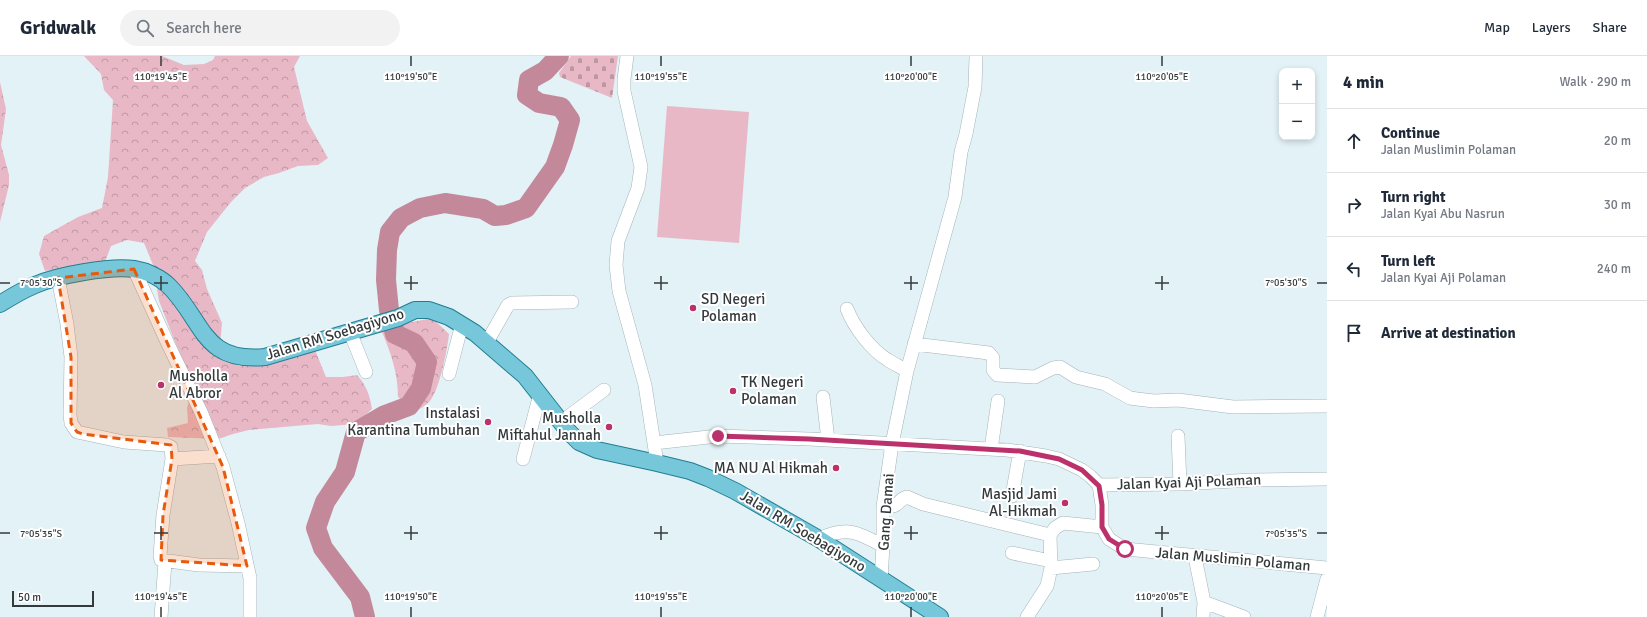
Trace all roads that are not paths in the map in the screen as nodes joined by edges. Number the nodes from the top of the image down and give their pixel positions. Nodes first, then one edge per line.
1 (627, 56) edge
2 (976, 56) edge
3 (134, 269) junction
4 (58, 278) junction
5 (572, 302) dead end
6 (0, 304) edge
7 (847, 309) dead end
8 (462, 324) junction
9 (350, 332) junction
10 (487, 342) junction
11 (914, 344) junction
12 (907, 371) junction
13 (366, 372) dead end
14 (449, 374) dead end
15 (604, 390) dead end
16 (540, 394) junction
17 (822, 397) dead end
18 (998, 401) dead end
19 (1327, 406) edge
20 (570, 432) junction
21 (1178, 436) dead end
22 (828, 440) junction
23 (654, 443) junction
24 (892, 444) junction
25 (991, 449) junction
26 (1020, 451) junction
27 (219, 456) junction
28 (172, 459) junction
29 (523, 459) dead end
30 (658, 463) junction
31 (1327, 479) edge
32 (1180, 484) junction
33 (1099, 486) junction
34 (1012, 496) dead end
35 (883, 507) junction
36 (1102, 527) junction
37 (1050, 535) junction
38 (819, 539) junction
39 (883, 546) junction
40 (1012, 554) dead end
41 (1196, 556) junction
42 (165, 562) junction
43 (1051, 564) junction
44 (1093, 564) dead end
45 (247, 566) junction
46 (1327, 568) edge
47 (881, 579) junction
48 (1327, 579) edge
49 (1204, 602) junction
50 (161, 617) edge
51 (250, 617) edge
52 (940, 617) edge
53 (1026, 617) edge
54 (1203, 617) edge
55 (1244, 617) edge
56 (1318, 617) edge

1 - 23 street
2 - 11 street, Gang Damai
3 - 4 main road, Jalan RM Soebagiyono
3 - 9 main road, Jalan RM Soebagiyono
3 - 27 street
4 - 6 main road, Jalan RM Soebagiyono
4 - 28 street
5 - 10 street
7 - 12 street
8 - 9 main road, Jalan RM Soebagiyono
8 - 10 main road, Jalan RM Soebagiyono
8 - 14 street
9 - 13 street
10 - 16 main road, Jalan RM Soebagiyono
11 - 12 street, Gang Damai
11 - 19 street
12 - 24 street, Gang Damai
15 - 20 street
16 - 20 main road, Jalan RM Soebagiyono
16 - 29 street
17 - 22 street
18 - 25 street
20 - 30 main road, Jalan RM Soebagiyono
21 - 32 street
22 - 23 street, Jalan Kyai Aji Polaman
22 - 24 street, Jalan Kyai Aji Polaman
23 - 30 street
24 - 25 street, Jalan Kyai Aji Polaman
24 - 35 street, Gang Damai
25 - 26 street, Jalan Kyai Aji Polaman
26 - 33 street, Jalan Kyai Aji Polaman
26 - 34 street
27 - 28 street
27 - 45 street
28 - 42 street
30 - 38 main road, Jalan RM Soebagiyono
31 - 32 street, Jalan Kyai Aji Polaman
32 - 33 street, Jalan Kyai Aji Polaman
33 - 36 street
35 - 37 street
35 - 39 street, Gang Damai
36 - 37 street
36 - 41 street, Jalan Muslimin Polaman
37 - 43 street
38 - 39 street
38 - 47 main road, Jalan RM Soebagiyono
39 - 47 street, Gang Damai
40 - 43 street
41 - 46 street, Jalan Muslimin Polaman
41 - 49 street
42 - 45 street
42 - 50 street
43 - 44 street
43 - 53 street
45 - 51 street
47 - 52 main road, Jalan RM Soebagiyono
48 - 56 street
49 - 54 street
49 - 55 street

